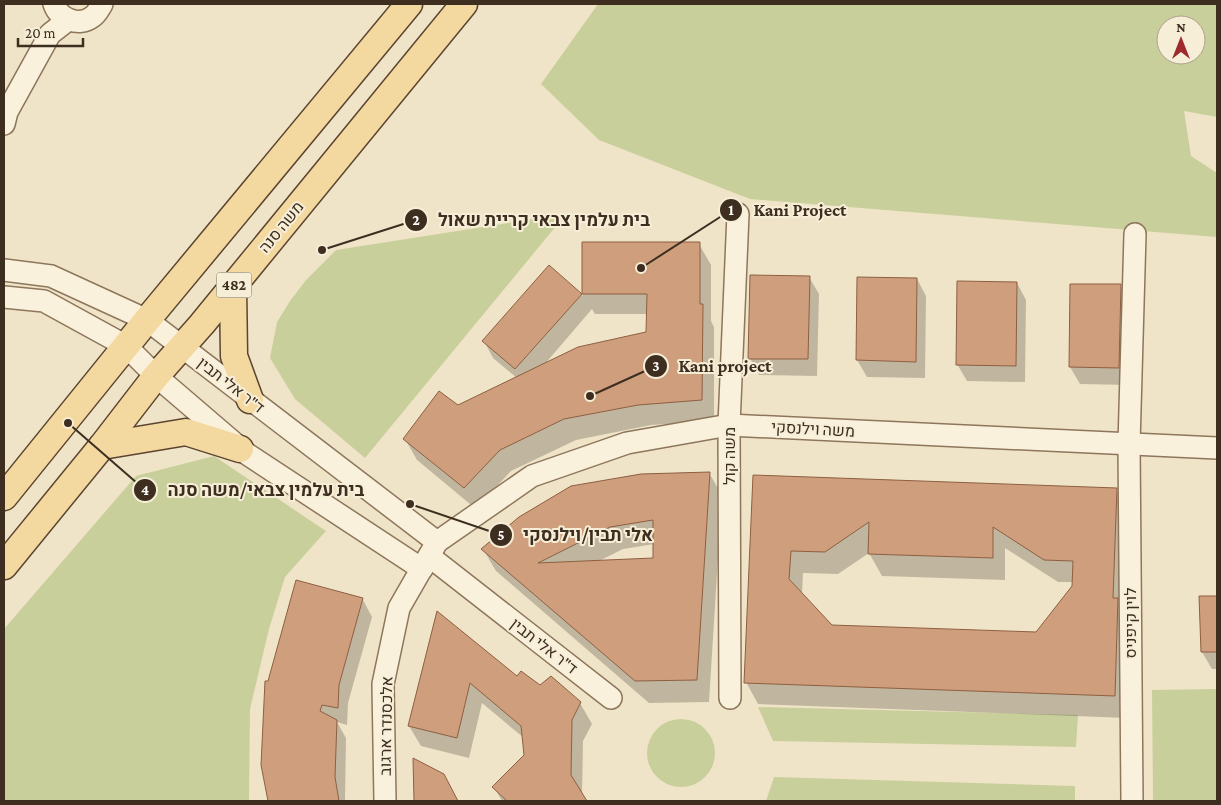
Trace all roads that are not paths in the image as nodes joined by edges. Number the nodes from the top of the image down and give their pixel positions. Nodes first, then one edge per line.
1 (54, 4) edge
2 (102, 4) edge
3 (409, 4) edge
4 (464, 4) edge
5 (68, 20) junction
6 (4, 124) edge
7 (738, 214) dead end
8 (1135, 234) dead end
9 (4, 270) edge
10 (233, 286) junction
11 (4, 297) edge
12 (147, 320) junction
13 (126, 346) junction
14 (182, 347) junction
15 (156, 376) junction
16 (250, 400) junction
17 (729, 425) junction
18 (1129, 444) junction
19 (102, 446) junction
20 (240, 448) junction
21 (1217, 448) edge
22 (4, 497) edge
23 (429, 556) junction
24 (4, 566) edge
25 (611, 698) dead end
26 (730, 698) dead end
27 (385, 801) edge
28 (1132, 801) edge

1 - 5 street
2 - 5 street
3 - 12 main road, 482
4 - 10 main road, משה סנה / 482
5 - 6 street
7 - 17 street, משה קול
8 - 18 street, לוין קיפניס
9 - 12 street, ד"ר אלי תבין
10 - 14 main road, משה סנה / 482
10 - 16 main road
11 - 13 street, ד"ר אלי תבין
12 - 13 main road, 482
12 - 14 street, ד"ר אלי תבין
13 - 15 street, ד"ר אלי תבין
13 - 22 main road, 482
14 - 15 main road, משה סנה / 482
14 - 16 street, ד"ר אלי תבין
15 - 19 main road, משה סנה / 482
15 - 20 street, ד"ר אלי תבין
16 - 23 street, ד"ר אלי תבין
17 - 18 street, משה וילנסקי
17 - 23 street, משה וילנסקי
17 - 26 street, משה קול
18 - 21 street, משה וילנסקי
18 - 28 street, לוין קיפניס
19 - 20 main road
19 - 24 main road, משה סנה / 482
20 - 23 street, ד"ר אלי תבין
23 - 25 street, ד"ר אלי תבין
23 - 27 street, אלכסנדר ארגוב

